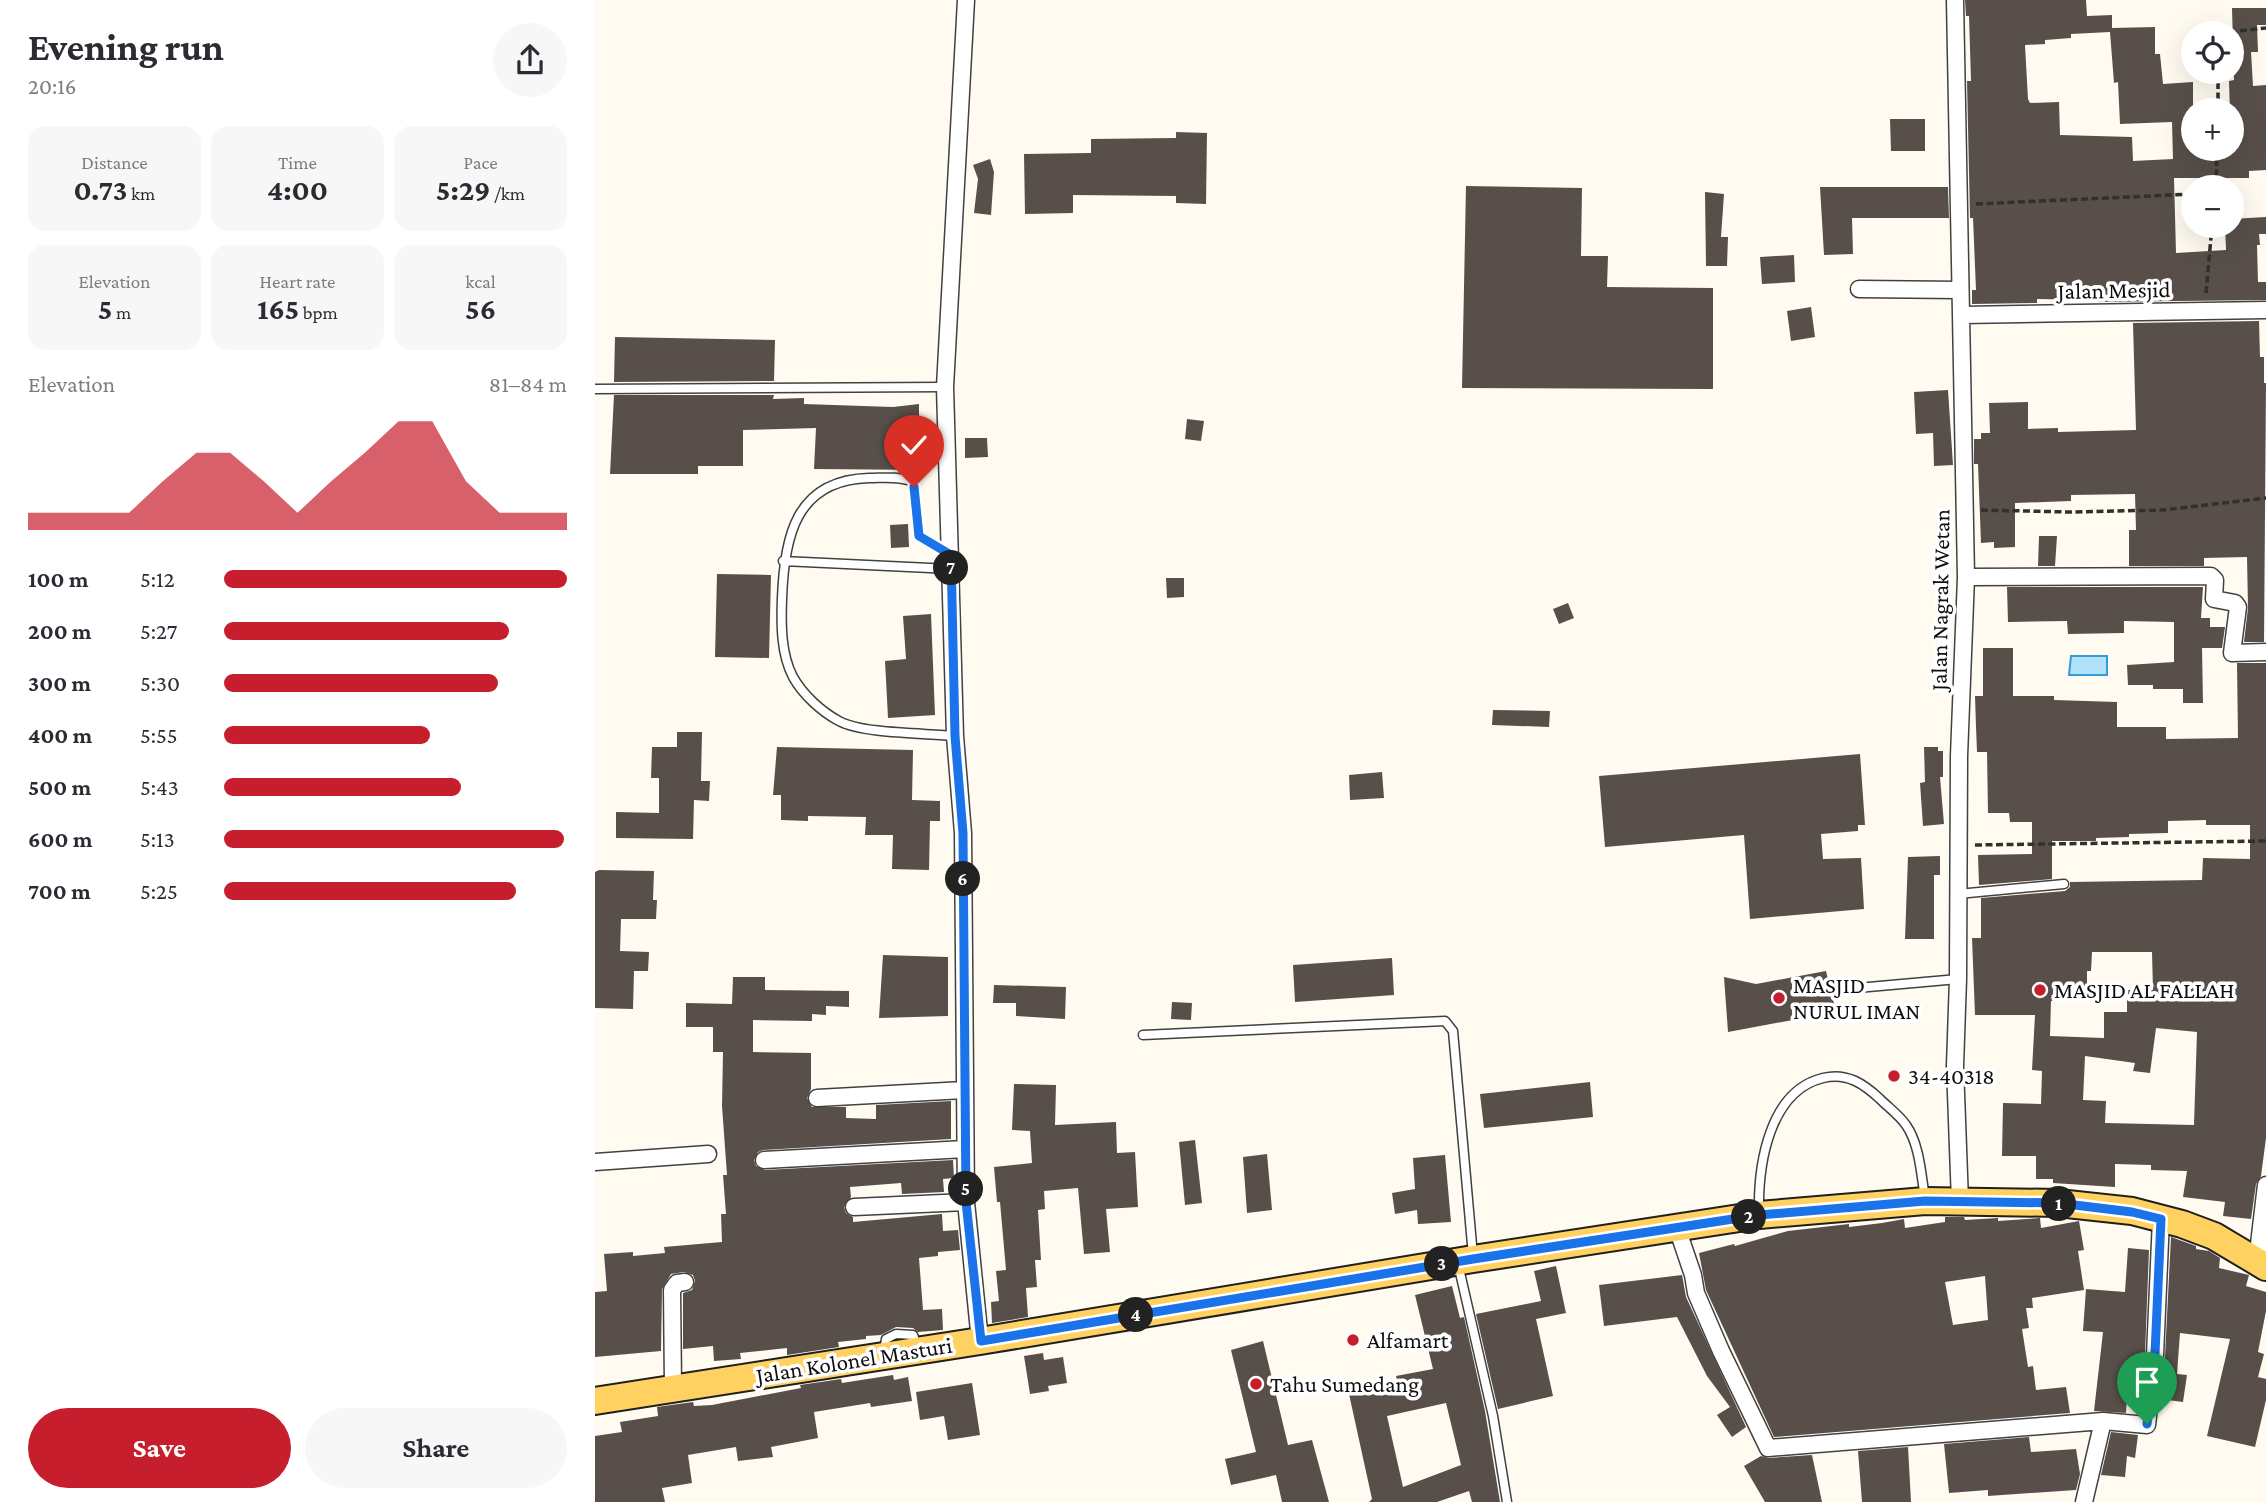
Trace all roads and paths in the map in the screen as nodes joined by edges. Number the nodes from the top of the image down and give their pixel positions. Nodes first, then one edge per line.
1 (966, 0) edge
2 (1955, 0) edge
3 (2266, 28) edge
4 (2244, 30) edge
5 (2181, 195) edge
6 (1959, 205) junction
7 (2211, 238) edge
8 (1859, 289) dead end
9 (1960, 290) junction
10 (2266, 310) edge
11 (2204, 311) junction
12 (1963, 315) junction
13 (945, 387) junction
14 (595, 389) edge
15 (2266, 498) edge
16 (1965, 509) junction
17 (783, 561) junction
18 (951, 562) junction
19 (1966, 577) junction
20 (2266, 652) edge
21 (955, 736) junction
22 (2266, 841) edge
23 (1958, 845) junction
24 (2064, 884) dead end
25 (1958, 894) junction
26 (1958, 979) junction
27 (1846, 989) dead end
28 (1143, 1035) dead end
29 (964, 1090) junction
30 (817, 1098) dead end
31 (965, 1149) junction
32 (708, 1154) dead end
33 (764, 1160) dead end
34 (595, 1162) edge
35 (2266, 1185) edge
36 (1925, 1201) junction
37 (966, 1202) junction
38 (1960, 1202) junction
39 (855, 1208) dead end
40 (1759, 1215) junction
41 (2161, 1219) junction
42 (1677, 1228) junction
43 (1465, 1260) junction
44 (2262, 1264) edge
45 (685, 1282) dead end
46 (981, 1341) junction
47 (673, 1387) junction
48 (595, 1401) edge
49 (2103, 1421) junction
50 (1507, 1502) edge
51 (2084, 1502) edge

1 - 13 street
2 - 6 street, Jalan Nagrak Wetan
3 - 4 path
5 - 6 path
6 - 9 street, Jalan Nagrak Wetan
7 - 11 path
8 - 9 street
9 - 12 street, Jalan Nagrak Wetan
10 - 11 street, Jalan Mesjid
11 - 12 street, Jalan Mesjid
12 - 16 street, Jalan Nagrak Wetan
13 - 14 lane
13 - 18 street
15 - 16 path
16 - 19 street, Jalan Nagrak Wetan
17 - 18 lane
17 - 18 lane
17 - 21 lane
18 - 21 street
19 - 20 street
19 - 23 street, Jalan Nagrak Wetan
21 - 29 street
22 - 23 path
23 - 25 street, Jalan Nagrak Wetan
24 - 25 lane
25 - 26 street, Jalan Nagrak Wetan
26 - 27 lane
26 - 38 street, Jalan Nagrak Wetan
28 - 43 lane
29 - 30 street
29 - 31 street
31 - 33 street
31 - 37 street
32 - 34 street
35 - 44 street
36 - 38 main road, Jalan Kolonel Masturi
36 - 40 main road, Jalan Kolonel Masturi
36 - 40 lane
37 - 39 street
37 - 46 street
38 - 41 main road, Jalan Kolonel Masturi
40 - 42 main road, Jalan Kolonel Masturi
41 - 44 main road, Jalan Kolonel Masturi
41 - 49 street
42 - 43 main road, Jalan Kolonel Masturi
42 - 49 street
43 - 46 main road, Jalan Kolonel Masturi
43 - 50 lane
45 - 47 street
46 - 47 main road, Jalan Kolonel Masturi
47 - 48 main road, Jalan Kolonel Masturi
49 - 51 street

